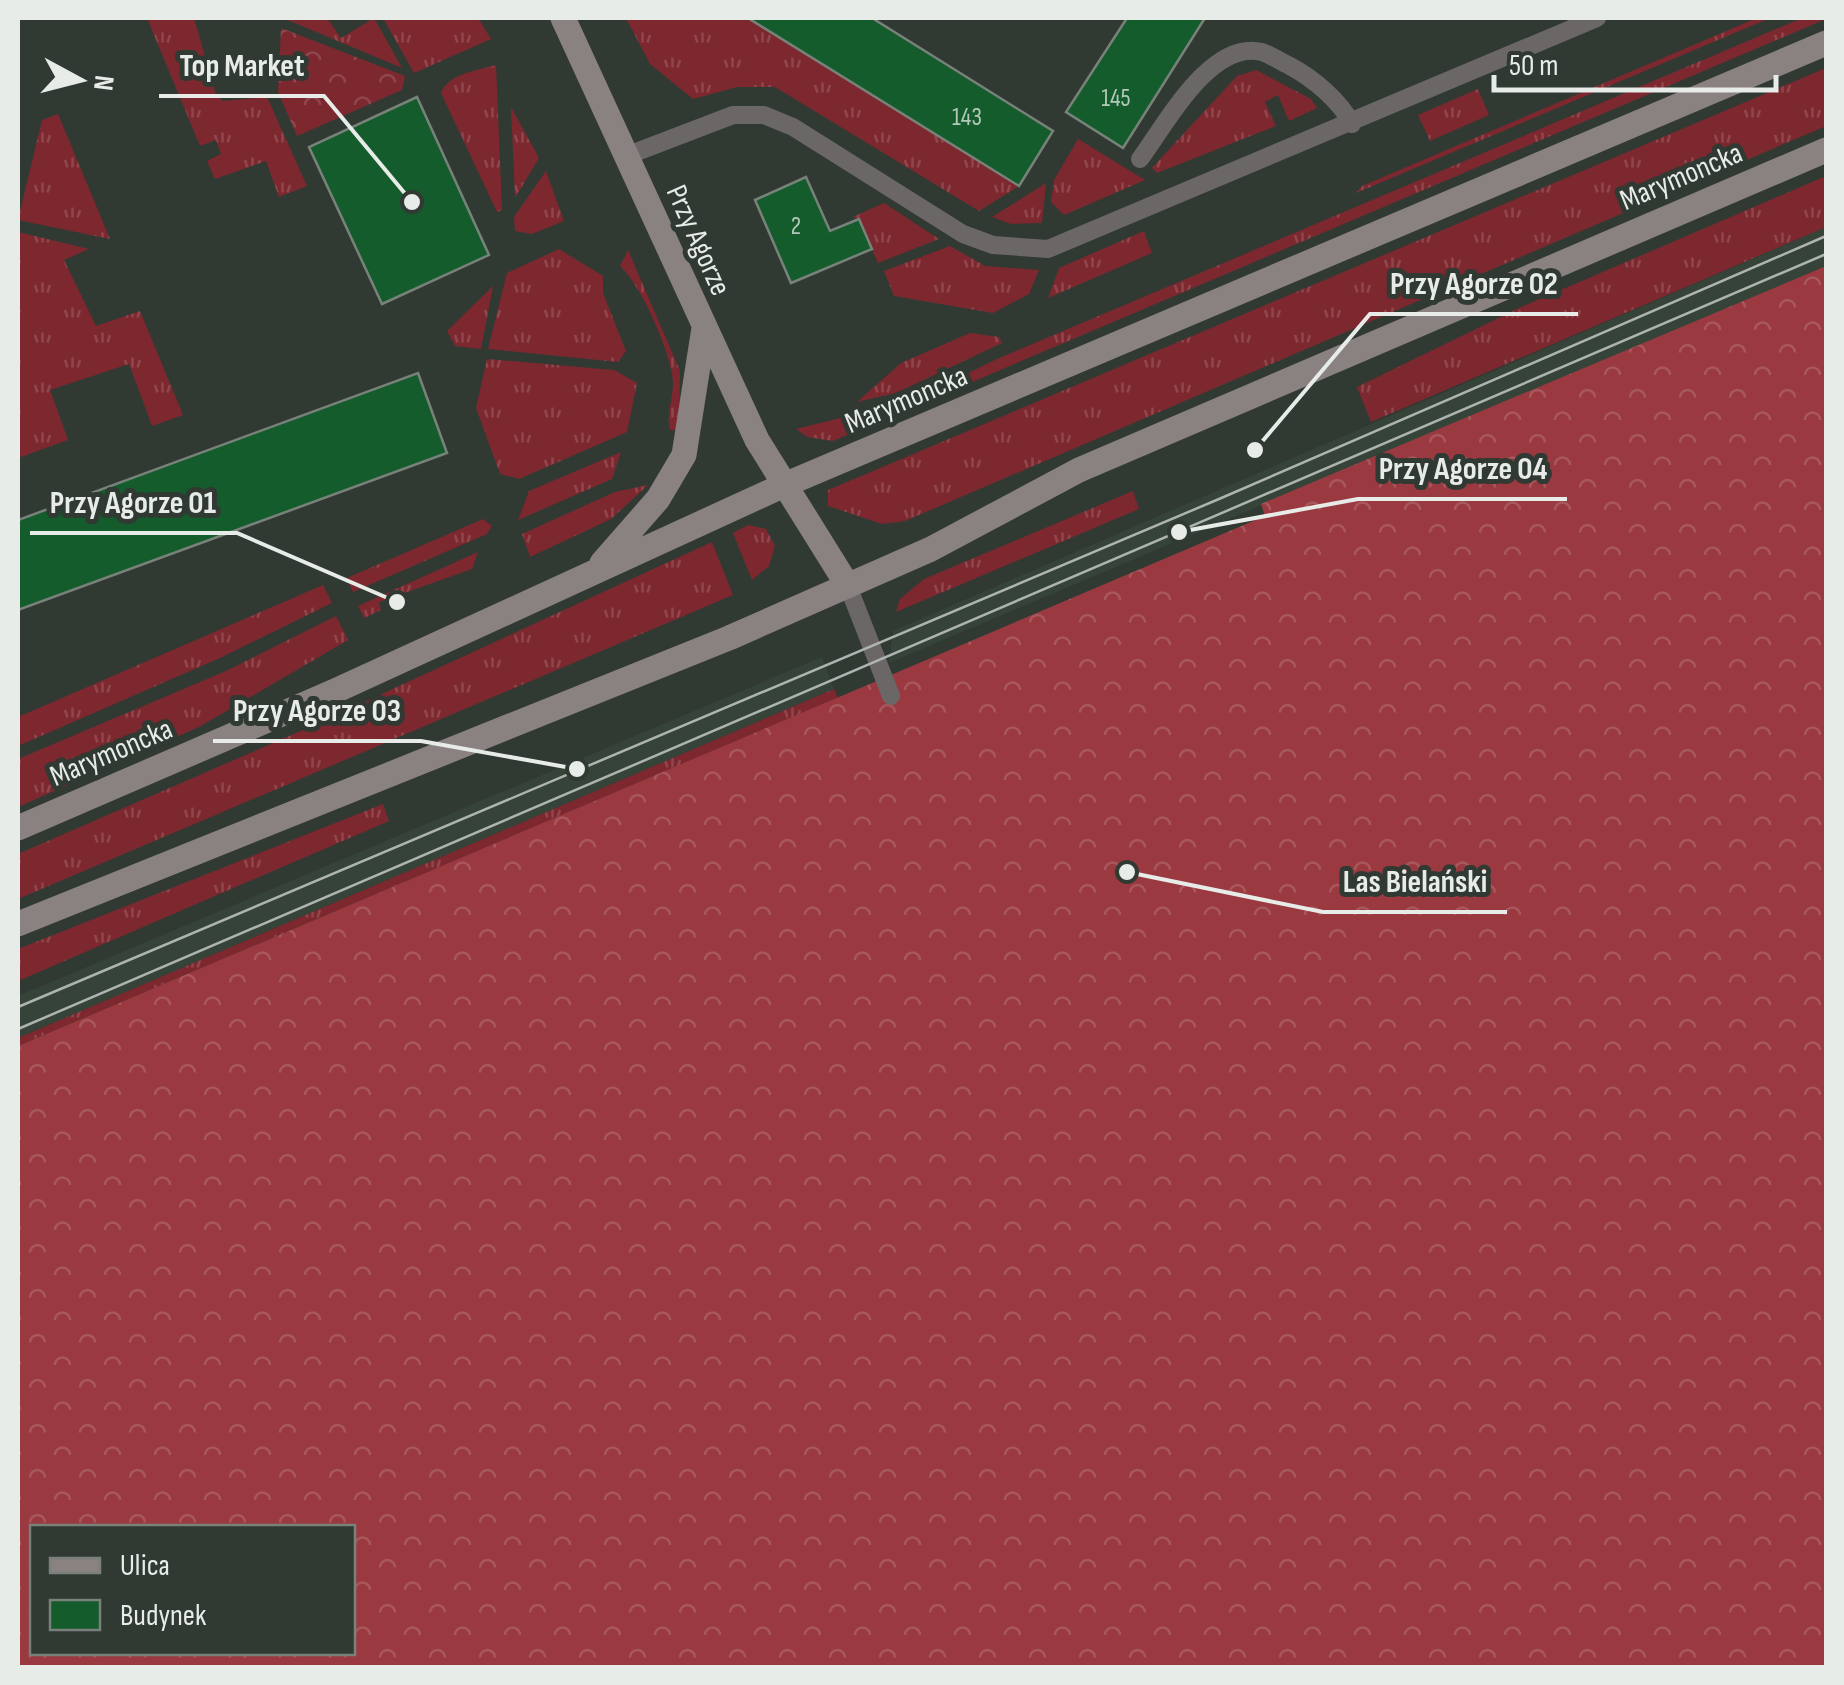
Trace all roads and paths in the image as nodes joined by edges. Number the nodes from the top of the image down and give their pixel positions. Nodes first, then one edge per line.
1 (563, 18) edge
2 (1597, 18) edge
3 (1826, 43) edge
4 (1352, 124) junction
5 (1826, 150) edge
6 (626, 156) junction
7 (1140, 158) dead end
8 (704, 328) junction
9 (782, 486) junction
10 (595, 570) junction
11 (848, 586) junction
12 (891, 696) dead end
13 (18, 828) edge
14 (18, 924) edge

1 - 6 main road, Przy Agorze
2 - 4 lane
3 - 9 main road, Marymoncka
4 - 6 lane
4 - 7 lane
5 - 11 main road, Marymoncka
6 - 8 main road, Przy Agorze
8 - 9 main road, Przy Agorze
8 - 10 main road
9 - 10 main road, Marymoncka
9 - 11 main road, Przy Agorze
10 - 13 main road, Marymoncka
11 - 12 lane
11 - 14 main road, Marymoncka

